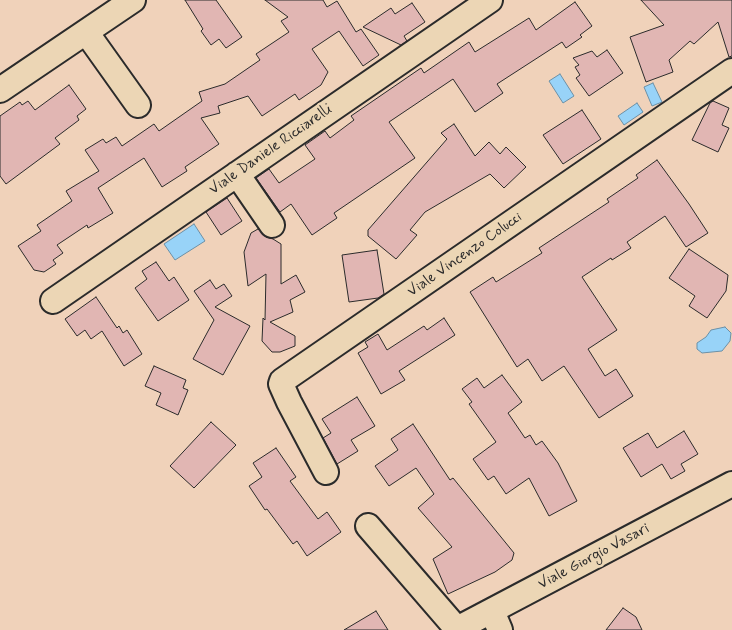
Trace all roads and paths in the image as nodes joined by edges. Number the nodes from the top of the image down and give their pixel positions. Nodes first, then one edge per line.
1 (133, 0) edge
2 (490, 0) edge
3 (86, 32) junction
4 (732, 71) edge
5 (0, 90) edge
6 (138, 105) dead end
7 (237, 174) junction
8 (272, 226) dead end
9 (52, 301) dead end
10 (326, 472) dead end
11 (732, 484) edge
12 (368, 526) dead end
13 (496, 620) edge
14 (456, 630) edge

1 - 3 street
2 - 7 street, Viale Daniele Ricciarelli
3 - 5 street
3 - 6 street
4 - 10 street, Viale Vincenzo Colucci
7 - 8 street
7 - 9 street, Viale Daniele Ricciarelli
11 - 13 street, Viale Giorgio Vasari
12 - 14 street
13 - 14 street, Viale Giorgio Vasari

